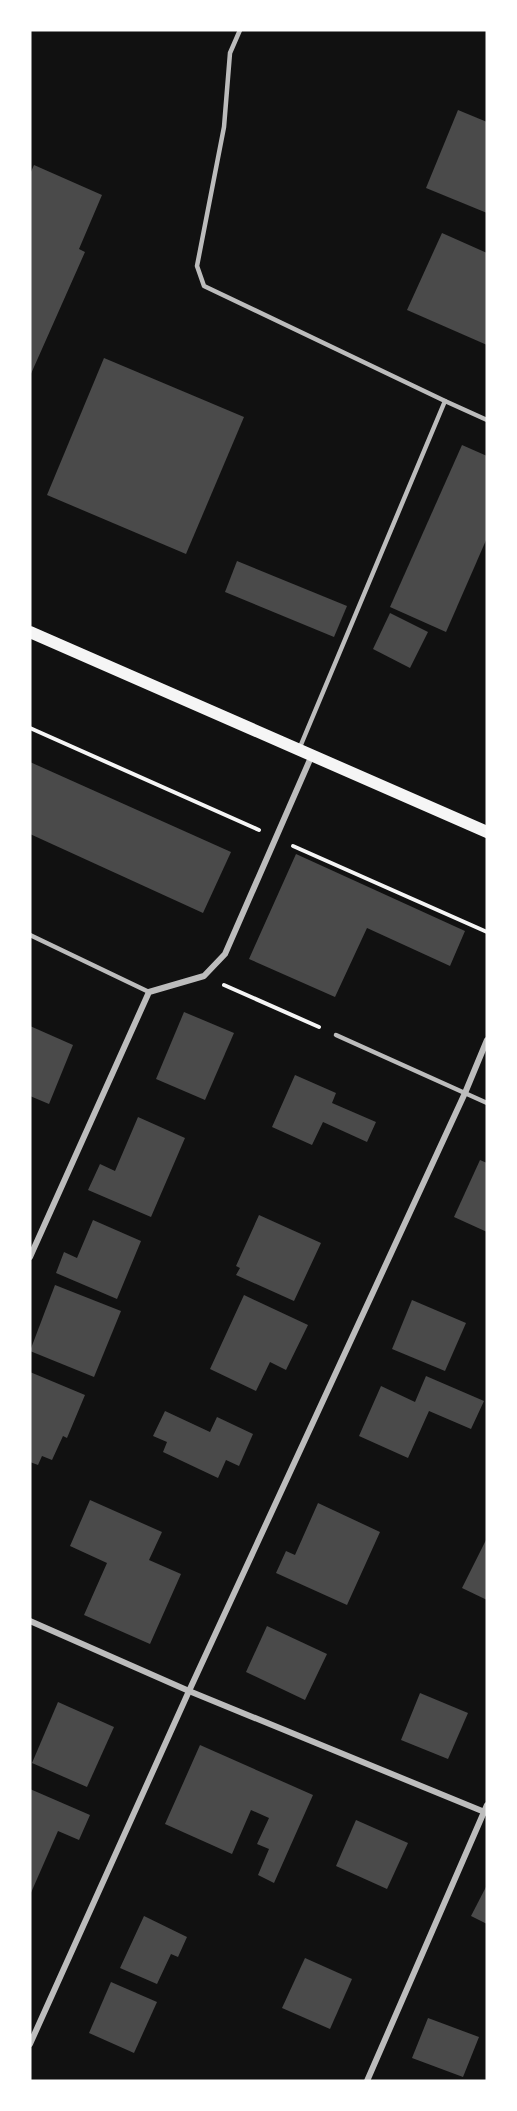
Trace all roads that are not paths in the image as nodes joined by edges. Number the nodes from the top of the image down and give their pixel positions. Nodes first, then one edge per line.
1 (240, 30) edge
2 (445, 401) junction
3 (487, 420) edge
4 (30, 632) edge
5 (299, 750) junction
6 (312, 755) junction
7 (487, 832) edge
8 (30, 935) edge
9 (149, 992) junction
10 (336, 1035) road end
11 (487, 1040) edge
12 (465, 1093) junction
13 (487, 1103) edge
14 (30, 1257) edge
15 (30, 1621) edge
16 (189, 1691) junction
17 (486, 1810) edge
18 (30, 2044) edge
19 (367, 2081) edge

1 - 2 lane
2 - 3 lane
2 - 5 lane
4 - 5 main road
5 - 6 main road
6 - 7 main road
6 - 9 street
8 - 9 lane
9 - 14 street
10 - 12 lane
11 - 12 street
12 - 13 lane
12 - 16 street
15 - 16 street
16 - 17 street
16 - 18 street
17 - 19 street

